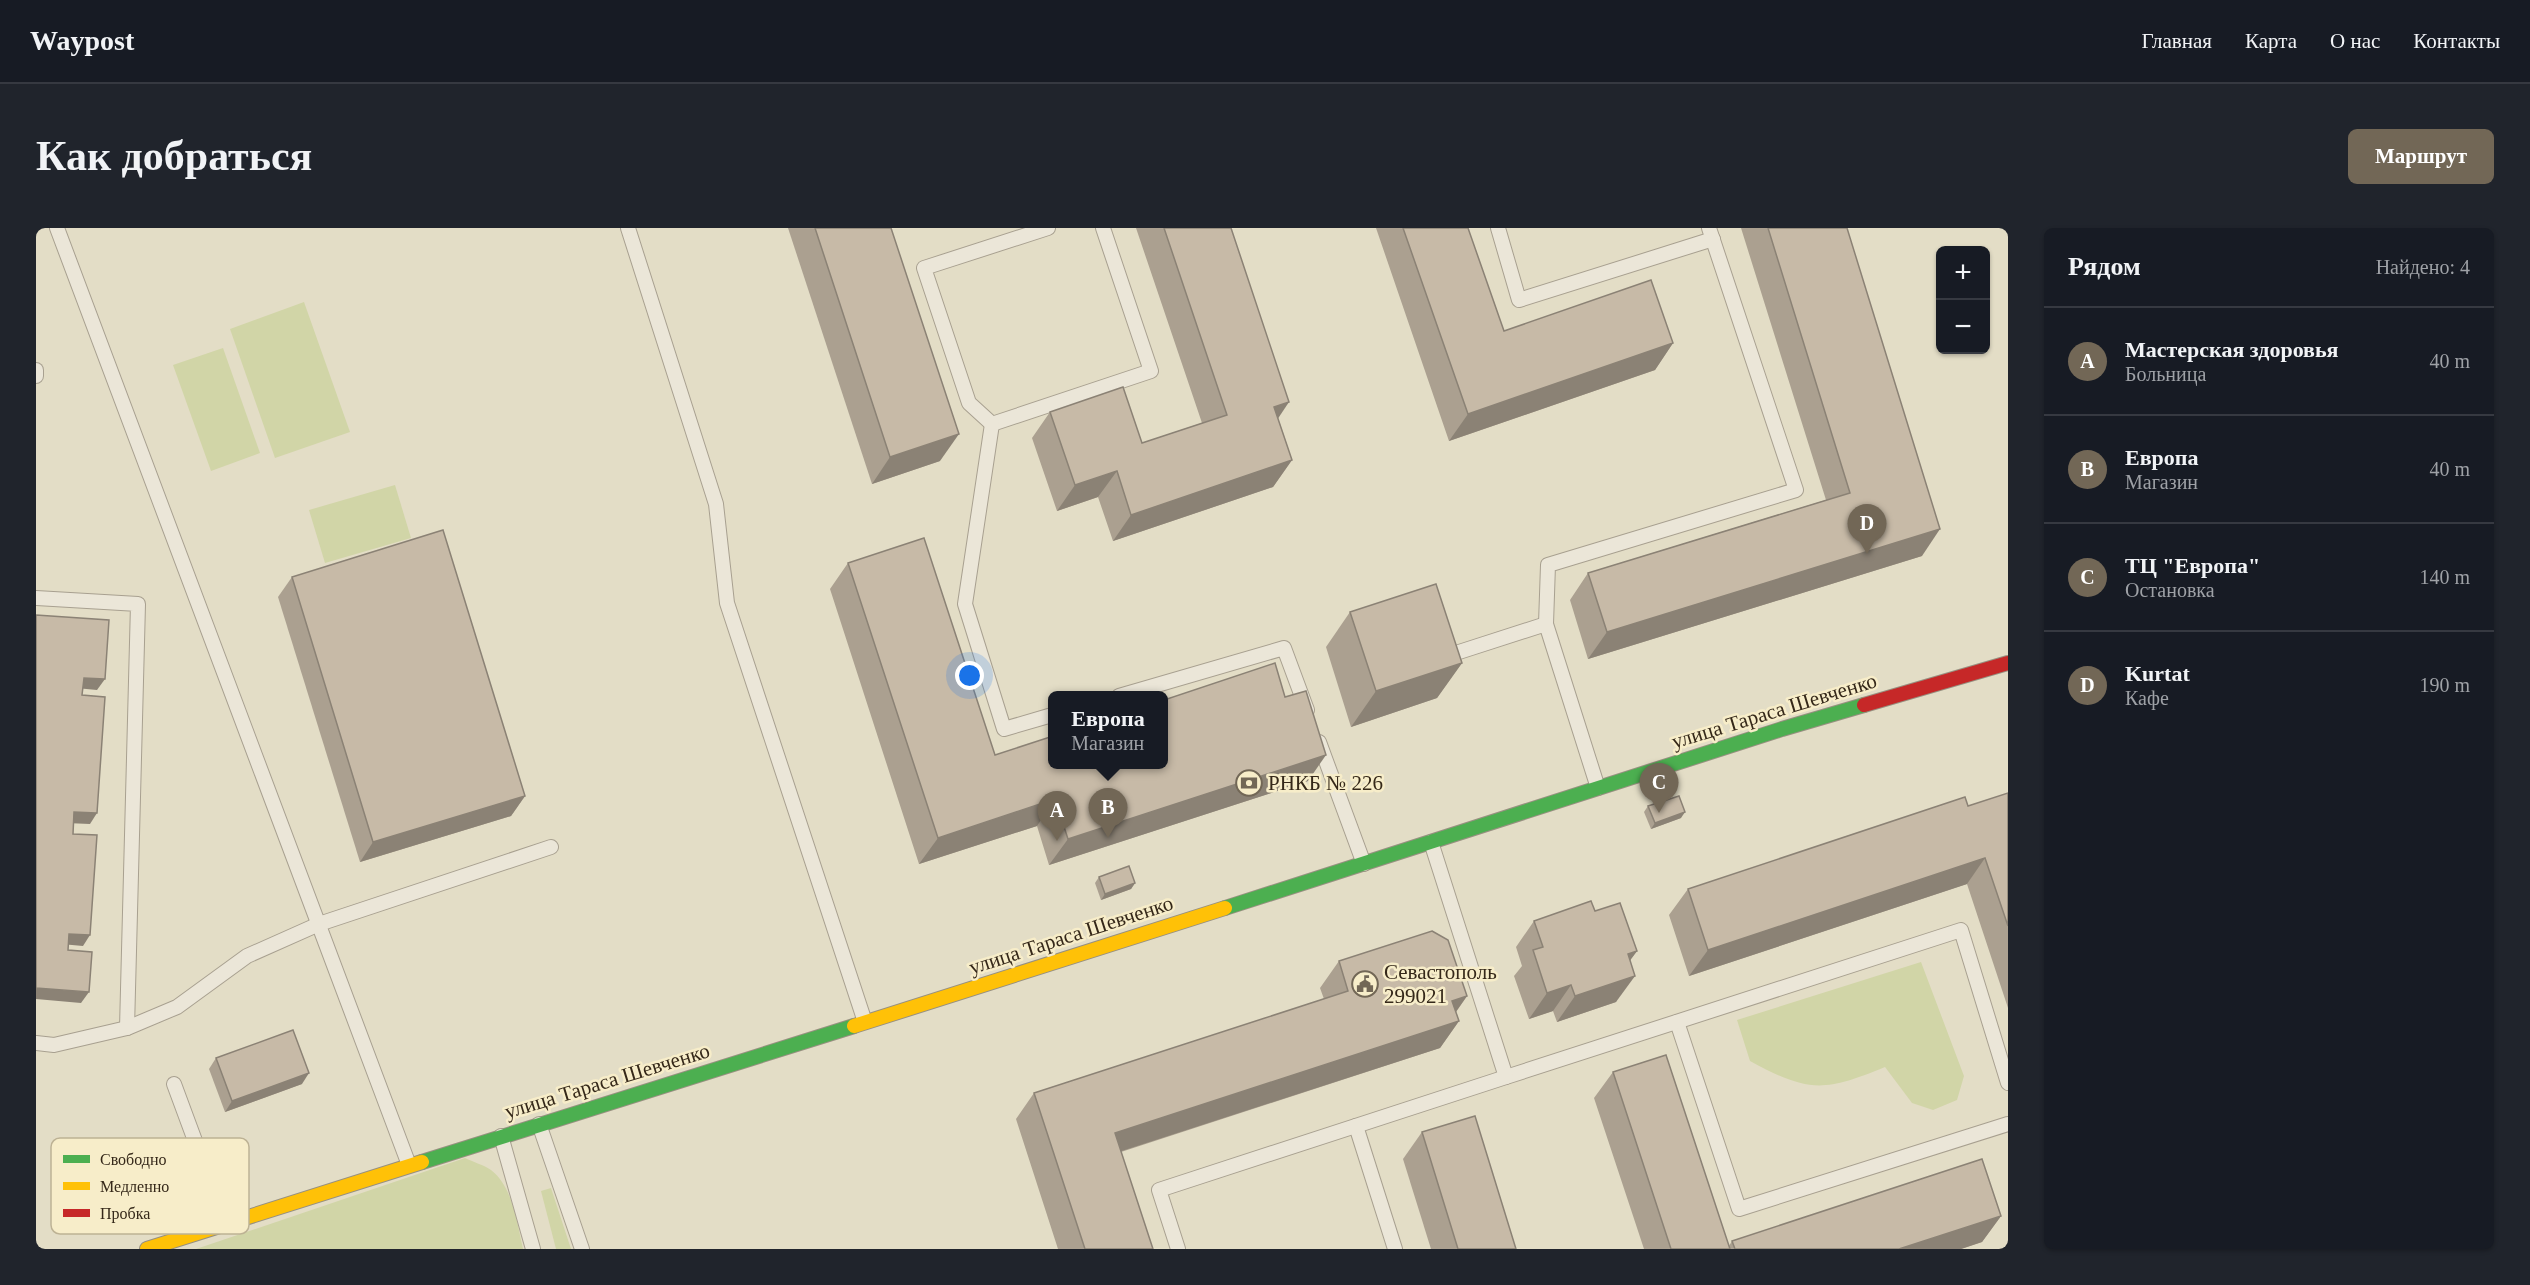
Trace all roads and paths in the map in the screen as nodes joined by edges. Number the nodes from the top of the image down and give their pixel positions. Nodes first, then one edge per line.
1 (57, 228) edge
2 (628, 228) edge
3 (1048, 228) edge
4 (1103, 228) edge
5 (1498, 228) edge
6 (1711, 234) edge
7 (36, 370) edge
8 (36, 376) edge
9 (992, 424) junction
10 (36, 598) edge
11 (1546, 624) junction
12 (1458, 652) edge
13 (2008, 663) edge
14 (1136, 691) edge
15 (1048, 716) edge
16 (1598, 788) junction
17 (1431, 842) junction
18 (551, 847) dead end
19 (1364, 864) junction
20 (319, 924) junction
21 (865, 1022) junction
22 (1677, 1022) junction
23 (128, 1028) junction
24 (36, 1042) edge
25 (1506, 1077) junction
26 (2008, 1083) edge
27 (174, 1084) dead end
28 (539, 1124) junction
29 (2008, 1124) edge
30 (1356, 1126) junction
31 (501, 1136) junction
32 (194, 1138) edge
33 (409, 1165) junction
34 (249, 1216) edge
35 (194, 1234) edge
36 (147, 1249) edge
37 (533, 1249) edge
38 (582, 1249) edge
39 (1178, 1249) edge
40 (1395, 1249) edge

1 - 20 lane
2 - 21 lane
3 - 9 lane
4 - 9 lane
5 - 6 lane
6 - 11 lane
7 - 8 lane
9 - 15 lane
10 - 23 lane
11 - 12 lane
11 - 16 lane
13 - 16 main road, улица Тараса Шевченко
14 - 19 lane
16 - 17 main road, улица Тараса Шевченко
17 - 19 main road, улица Тараса Шевченко
17 - 25 lane
18 - 20 lane
19 - 21 main road, улица Тараса Шевченко
20 - 23 lane
20 - 33 lane
21 - 28 main road, улица Тараса Шевченко
22 - 25 lane
22 - 26 lane
22 - 29 lane
23 - 24 lane
25 - 30 lane
27 - 32 lane
28 - 31 main road, улица Тараса Шевченко
28 - 38 lane
30 - 39 lane
30 - 40 lane
31 - 33 main road, улица Тараса Шевченко
31 - 37 lane
33 - 34 main road, улица Тараса Шевченко
35 - 36 main road, улица Тараса Шевченко

